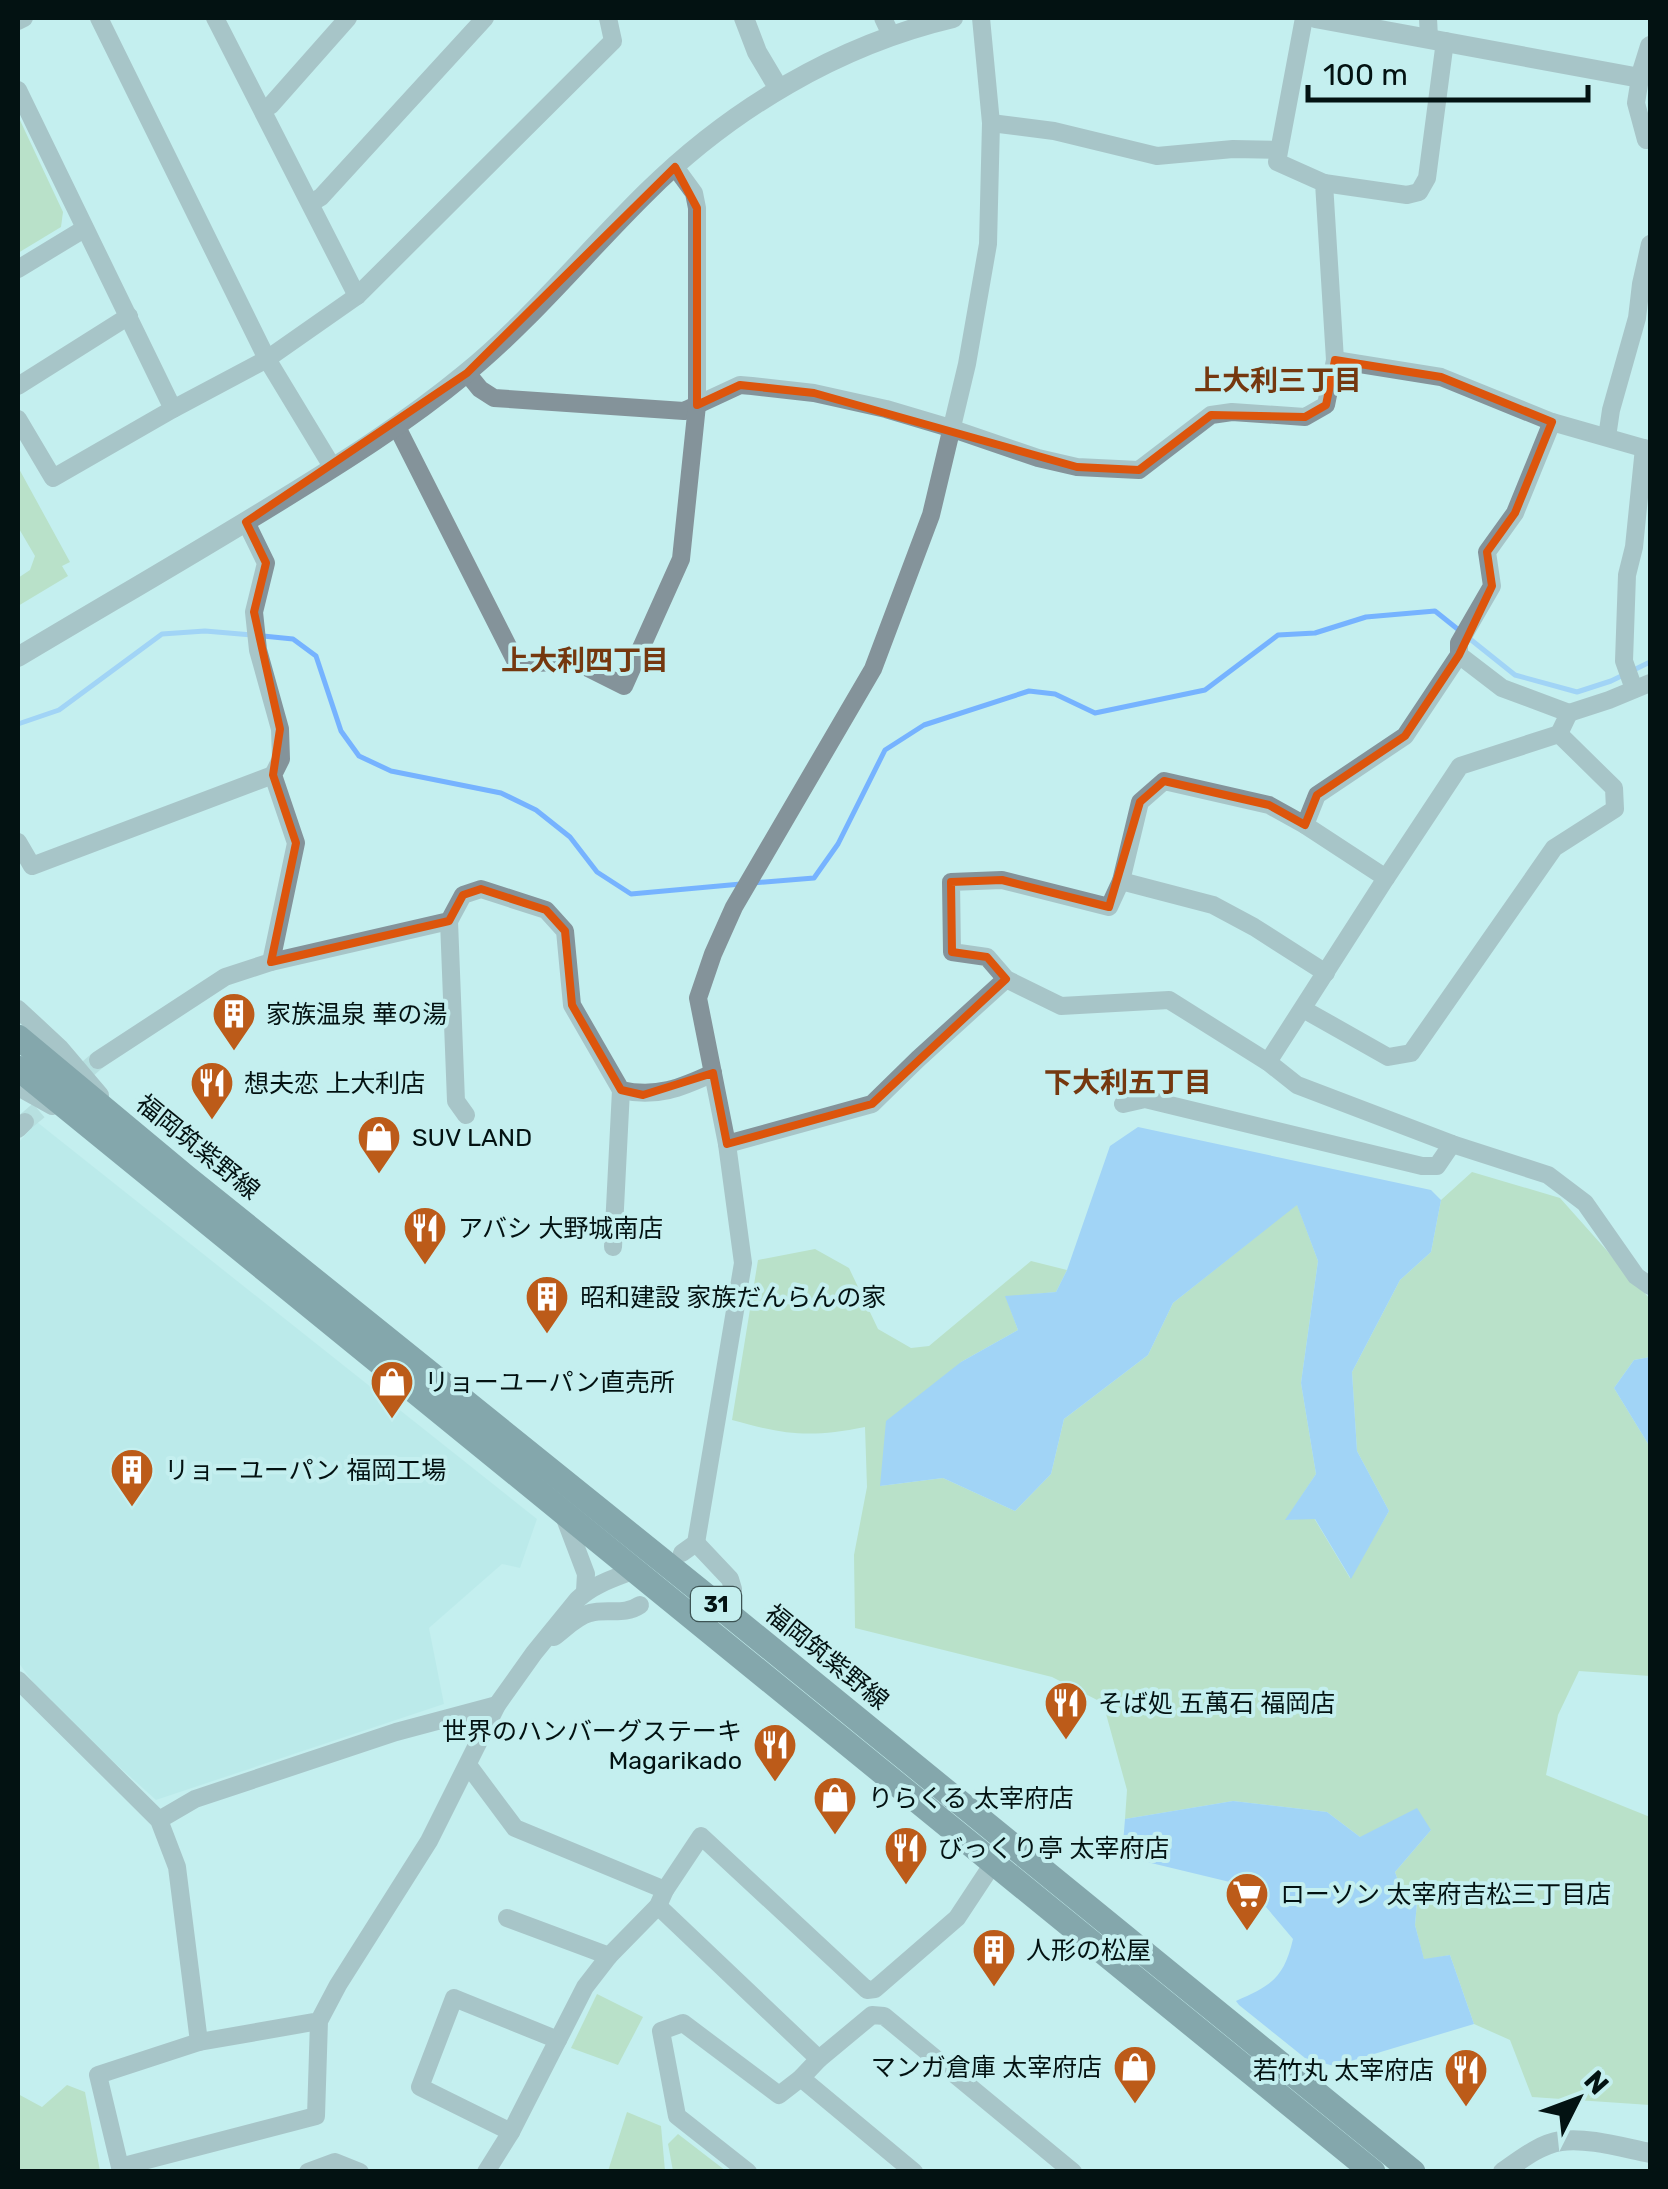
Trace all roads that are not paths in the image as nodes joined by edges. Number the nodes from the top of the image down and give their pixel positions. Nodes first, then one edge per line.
1 (100, 18) edge
2 (215, 18) edge
3 (348, 18) edge
4 (485, 18) edge
5 (608, 18) edge
6 (744, 18) edge
7 (953, 18) edge
8 (981, 18) edge
9 (1304, 18) edge
10 (1316, 18) edge
11 (887, 26) edge
12 (1434, 32) edge
13 (1650, 46) edge
14 (1646, 80) edge
15 (779, 88) junction
16 (18, 90) edge
17 (262, 110) junction
18 (991, 123) junction
19 (1649, 143) edge
20 (1278, 150) junction
21 (675, 167) junction
22 (1324, 183) junction
23 (311, 203) junction
24 (84, 230) junction
25 (1650, 244) edge
26 (18, 269) edge
27 (357, 296) junction
28 (129, 316) junction
29 (266, 359) junction
30 (1336, 360) junction
31 (467, 373) junction
32 (18, 386) edge
33 (697, 405) junction
34 (173, 409) junction
35 (18, 418) edge
36 (1552, 422) junction
37 (397, 427) junction
38 (950, 428) junction
39 (1606, 437) junction
40 (1647, 449) edge
41 (333, 468) junction
42 (246, 522) junction
43 (1459, 649) junction
44 (18, 656) edge
45 (1642, 686) edge
46 (1569, 714) junction
47 (1559, 734) junction
48 (273, 775) junction
49 (1305, 825) junction
50 (18, 842) edge
51 (1386, 878) junction
52 (1122, 881) junction
53 (449, 921) junction
54 (271, 962) junction
55 (1326, 972) junction
56 (1006, 979) junction
57 (18, 1009) edge
58 (1303, 1009) junction
59 (18, 1037) edge
60 (98, 1060) tunnel mouth
61 (1268, 1062) junction
62 (18, 1068) edge
63 (713, 1073) junction
64 (18, 1087) edge
65 (621, 1090) junction
66 (1123, 1104) dead end
67 (466, 1116) dead end
68 (106, 1124) junction
69 (728, 1144) junction
70 (1452, 1144) junction
71 (614, 1247) dead end
72 (1650, 1286) edge
73 (562, 1512) junction
74 (635, 1570) junction
75 (586, 1591) junction
76 (640, 1605) dead end
77 (720, 1607) junction
78 (534, 1653) junction
79 (18, 1680) edge
80 (497, 1705) junction
81 (468, 1765) junction
82 (159, 1820) junction
83 (994, 1862) junction
84 (662, 1898) junction
85 (507, 1918) dead end
86 (609, 1956) junction
87 (319, 2021) junction
88 (558, 2040) junction
89 (198, 2042) junction
90 (818, 2058) junction
91 (801, 2078) junction
92 (511, 2132) junction
93 (1650, 2154) edge
94 (308, 2172) edge
95 (360, 2172) edge
96 (486, 2172) edge
97 (748, 2172) edge
98 (914, 2172) edge
99 (1074, 2172) edge
100 (1373, 2172) edge
101 (1413, 2172) edge
102 (1503, 2172) edge

1 - 29 street
2 - 17 street
3 - 17 street
4 - 23 street
5 - 27 street
6 - 15 street
7 - 11 street
8 - 18 street
9 - 20 street
10 - 12 street
11 - 15 street
12 - 14 street
12 - 22 street
13 - 14 street
14 - 19 street
15 - 21 street
16 - 24 street
17 - 23 street
18 - 20 street
18 - 38 street
20 - 22 street
21 - 31 street
21 - 33 street
22 - 30 street
23 - 27 street
24 - 26 street
24 - 28 street
25 - 39 street
27 - 29 street
28 - 32 street
28 - 34 street
29 - 34 street
29 - 41 street
30 - 36 street
30 - 38 street
31 - 33 street
31 - 37 street
33 - 37 street
33 - 38 street
34 - 35 street
36 - 39 street
36 - 43 street
37 - 41 street
38 - 63 street
39 - 40 street
40 - 45 street
41 - 42 street
42 - 44 street
42 - 48 street
43 - 46 street
43 - 49 street
45 - 46 street
46 - 47 street
47 - 51 street
47 - 58 street
48 - 50 street
48 - 54 street
49 - 51 street
49 - 52 street
51 - 55 street
52 - 55 street
52 - 56 street
53 - 54 street
53 - 65 street
53 - 67 street
54 - 60 street
55 - 58 street
56 - 61 street
56 - 69 street
57 - 68 street
58 - 61 street
59 - 68 main road, 福岡筑紫野線 / 31
61 - 70 street
62 - 68 main road, 福岡筑紫野線 / 31
63 - 65 street
63 - 69 street
64 - 68 street
65 - 71 street
66 - 70 street
68 - 73 main road, 福岡筑紫野線 / 31
68 - 77 main road, 福岡筑紫野線 / 31
69 - 77 street
70 - 72 street
73 - 74 main road, 福岡筑紫野線 / 31
73 - 75 street
74 - 75 street
74 - 83 main road, 福岡筑紫野線 / 31
75 - 78 street
76 - 78 street
77 - 101 main road, 福岡筑紫野線 / 31
78 - 80 street
79 - 82 street
80 - 81 street
80 - 82 street
81 - 84 street
81 - 87 street
82 - 89 street
83 - 84 street
83 - 100 main road, 福岡筑紫野線 / 31
84 - 86 street
84 - 90 street
85 - 86 street
86 - 88 street
87 - 89 street
87 - 89 street
88 - 92 street
88 - 92 street
90 - 91 street
90 - 99 street
91 - 97 street
91 - 98 street
92 - 96 street
93 - 102 street
94 - 95 street

